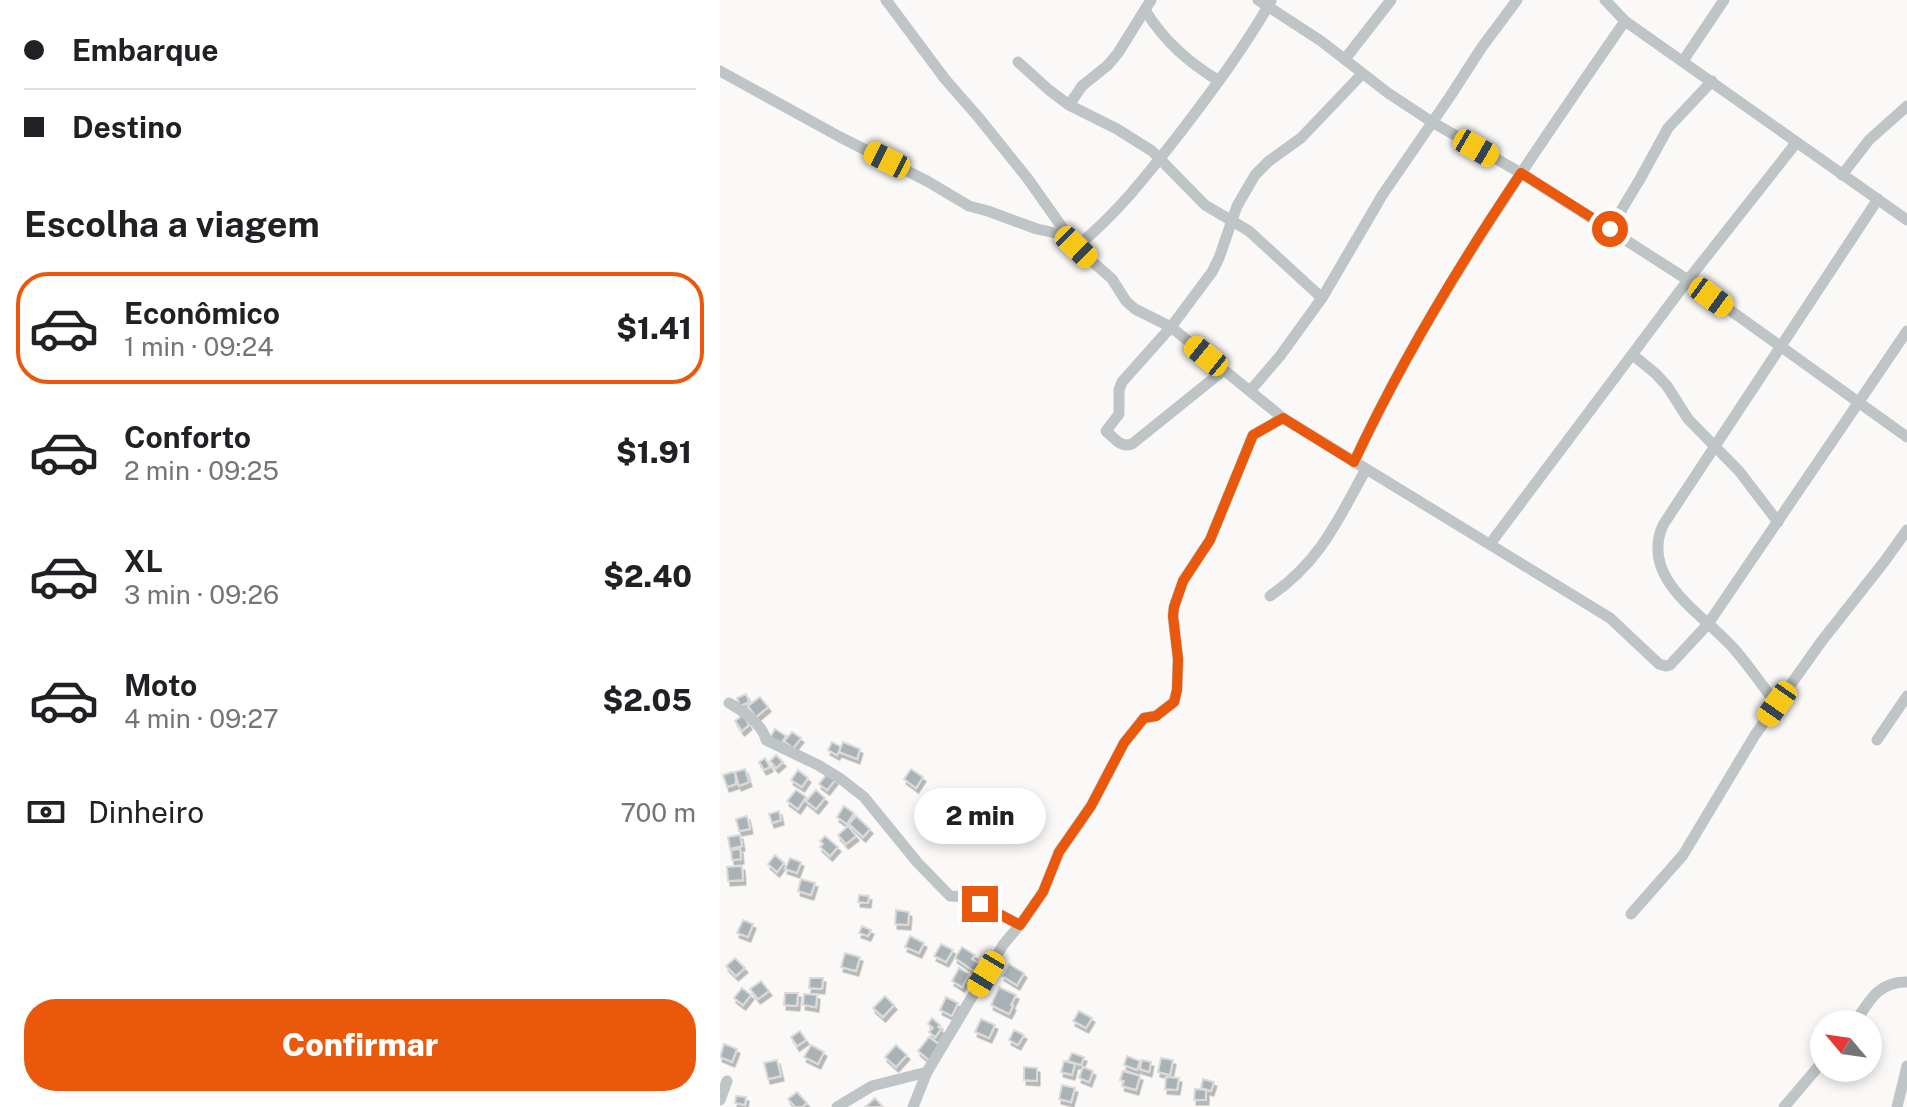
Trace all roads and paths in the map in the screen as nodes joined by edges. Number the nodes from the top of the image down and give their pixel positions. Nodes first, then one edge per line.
1 (886, 0) edge
2 (1391, 0) edge
3 (1517, 0) edge
4 (1605, 0) edge
5 (1724, 0) edge
6 (1266, 2) edge
7 (1148, 5) edge
8 (1625, 21) junction
9 (1345, 59) junction
10 (1683, 61) junction
11 (1018, 62) dead end
12 (720, 71) edge
13 (1362, 74) junction
14 (1219, 81) junction
15 (1712, 81) junction
16 (1069, 105) junction
17 (1907, 106) edge
18 (1432, 122) junction
19 (1796, 143) junction
20 (1160, 159) junction
21 (1521, 173) junction
22 (1842, 175) junction
23 (1878, 199) junction
24 (1907, 220) edge
25 (1230, 221) junction
26 (1610, 229) junction
27 (1069, 236) junction
28 (1076, 247) junction
29 (1688, 280) junction
30 (1322, 298) junction
31 (1171, 327) junction
32 (1907, 331) edge
33 (1780, 346) junction
34 (1633, 355) junction
35 (1224, 370) junction
36 (1250, 391) junction
37 (1859, 404) junction
38 (1283, 418) junction
39 (1907, 437) edge
40 (1714, 447) junction
41 (1354, 462) junction
42 (1366, 469) junction
43 (1778, 522) junction
44 (1907, 530) edge
45 (1490, 544) junction
46 (1270, 596) dead end
47 (1708, 624) junction
48 (1907, 696) edge
49 (729, 703) dead end
50 (1777, 704) junction
51 (1877, 740) dead end
52 (1631, 914) dead end
53 (1020, 925) junction
54 (1907, 982) edge
55 (1864, 1010) edge
56 (1907, 1066) edge
57 (927, 1072) junction
58 (1810, 1076) edge
59 (727, 1081) dead end
60 (720, 1100) edge
61 (837, 1107) edge
62 (913, 1107) edge
63 (1784, 1107) edge
64 (1897, 1107) edge

1 - 27 street
2 - 9 street
3 - 18 street
4 - 8 street
5 - 10 street
6 - 9 street
6 - 14 street
7 - 14 street
7 - 16 street
8 - 10 street
8 - 21 street
9 - 13 street
10 - 15 street
11 - 16 street
12 - 27 street
13 - 18 street
13 - 25 street
14 - 20 street
15 - 19 street
15 - 26 street
16 - 20 street
17 - 22 street
18 - 21 street
18 - 30 street
19 - 22 street
19 - 29 street
20 - 25 street
20 - 28 street
21 - 26 street
21 - 41 street
22 - 23 street
23 - 24 street
23 - 33 street
25 - 30 street
25 - 31 street
26 - 29 street
27 - 28 street
28 - 31 street
29 - 33 street
29 - 34 street
30 - 36 street
31 - 35 street
31 - 35 street
32 - 37 street
33 - 37 street
33 - 40 street
34 - 40 street
34 - 45 street
35 - 36 street
36 - 38 street
37 - 39 street
37 - 43 street
38 - 41 street
38 - 53 street
40 - 43 street
40 - 47 street
41 - 42 street
42 - 45 street
42 - 46 street
43 - 47 street
44 - 50 street
45 - 47 street
47 - 50 street
48 - 51 street
49 - 53 street
50 - 52 street
53 - 57 street
54 - 55 street
56 - 64 street
57 - 61 street
57 - 62 street
58 - 63 street
59 - 60 street

